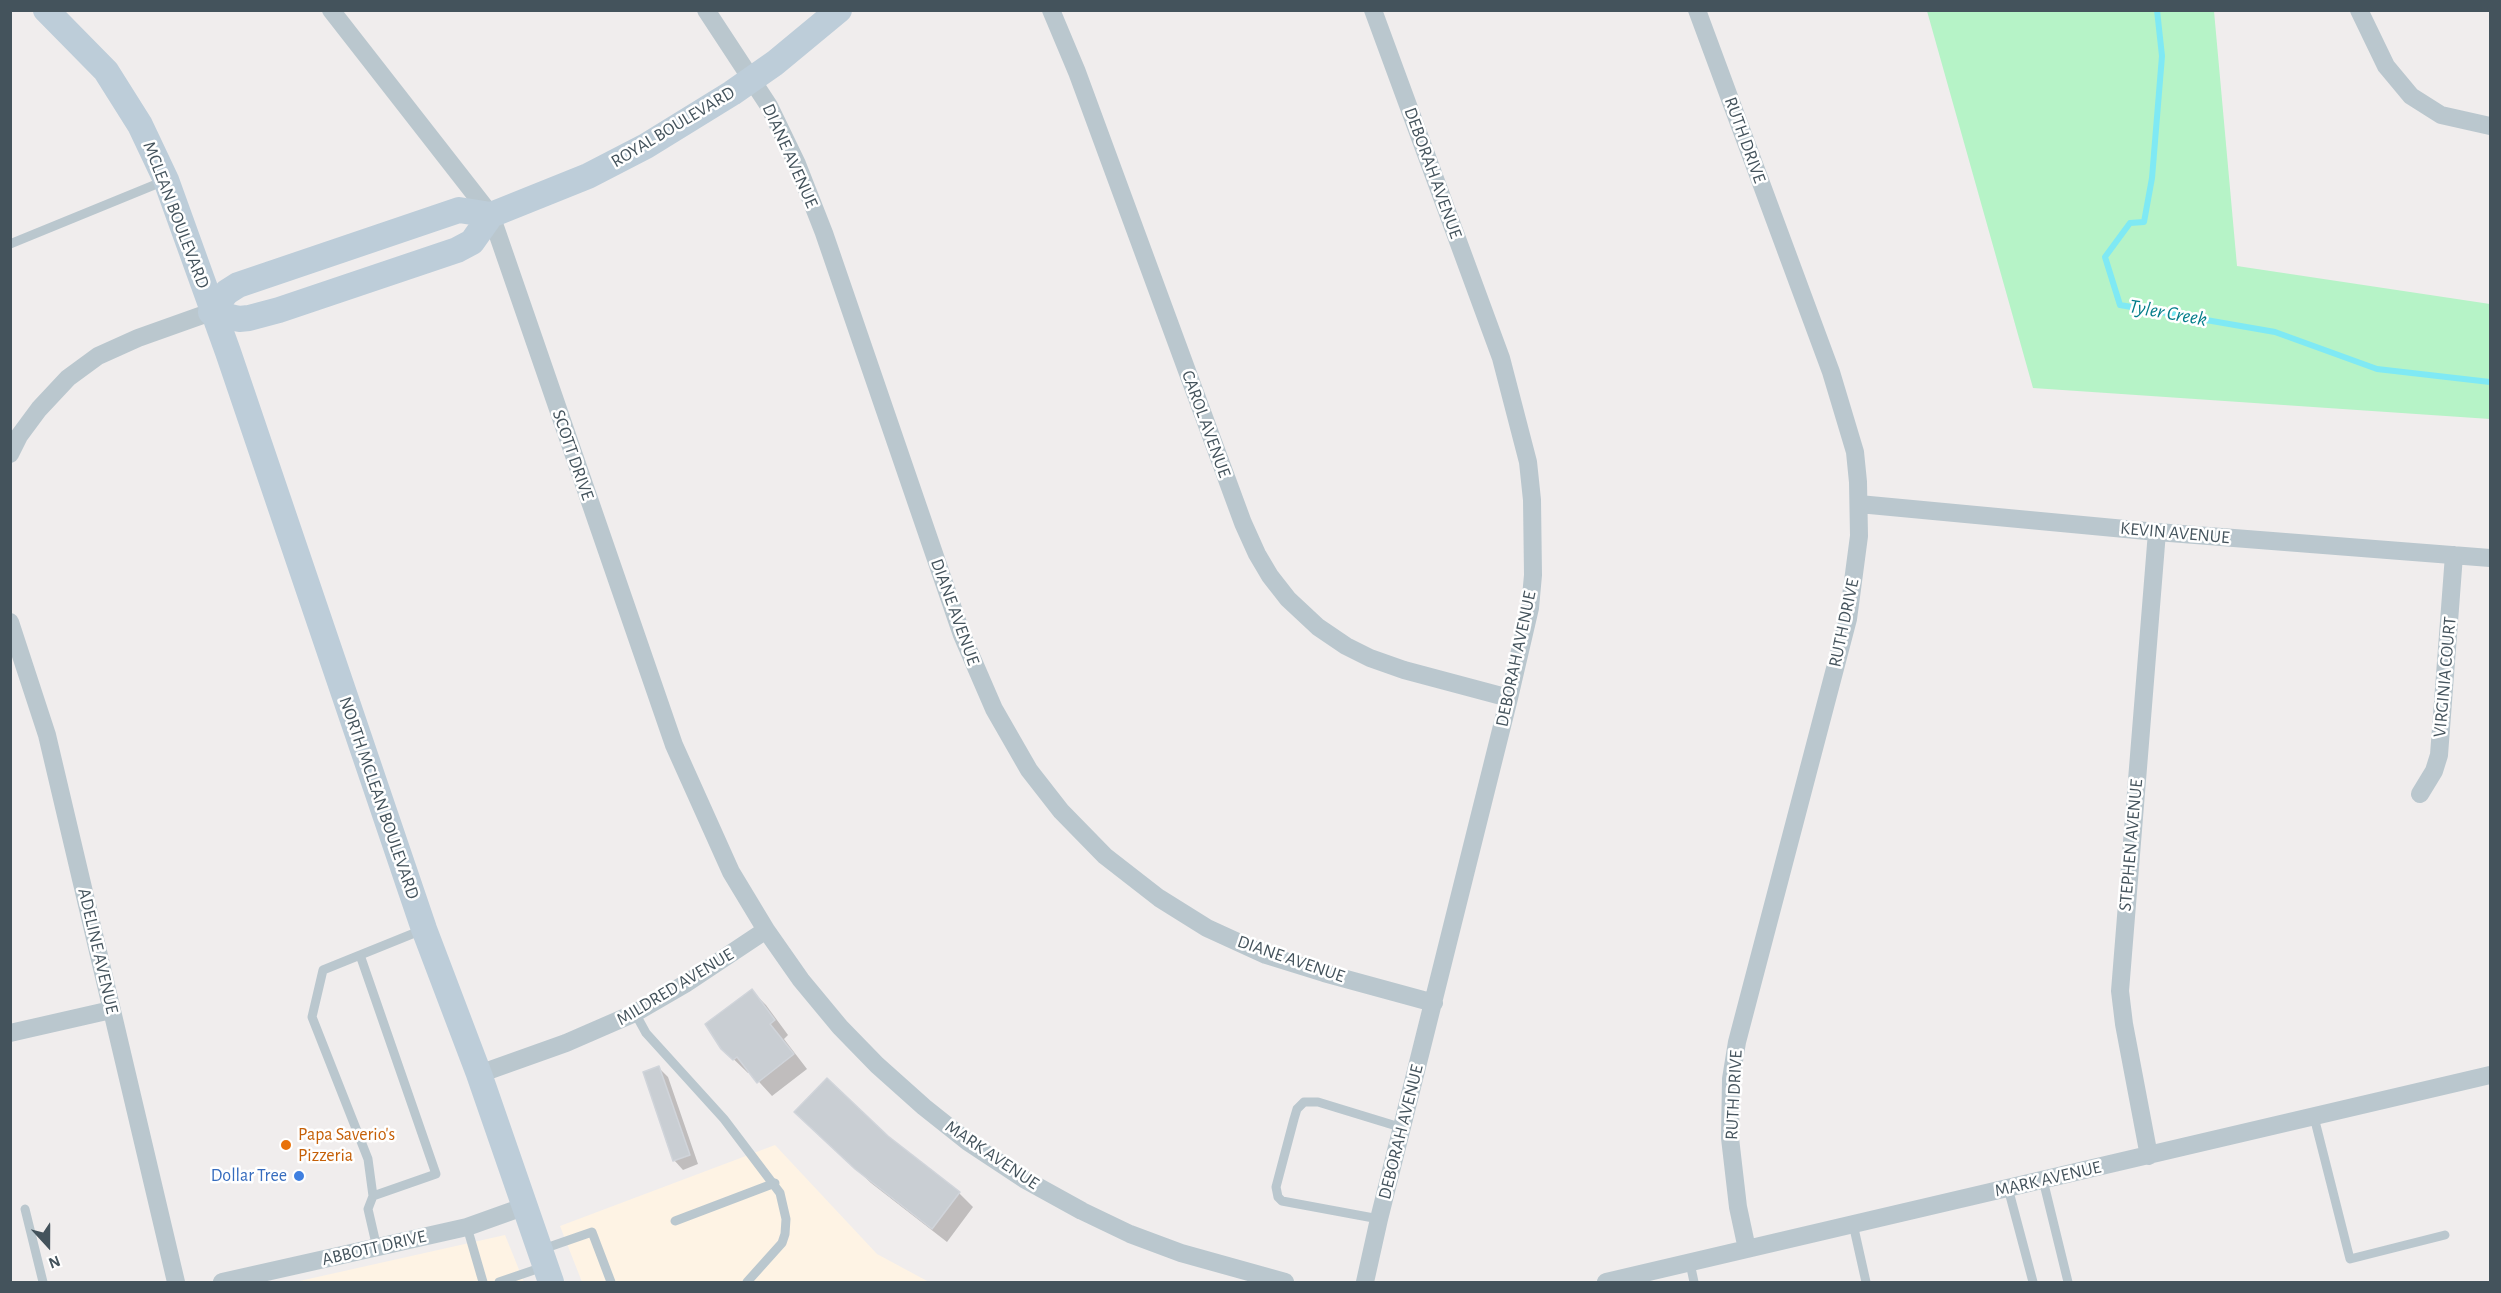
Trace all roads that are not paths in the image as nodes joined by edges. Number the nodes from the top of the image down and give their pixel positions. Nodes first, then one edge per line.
1 (46, 10) edge
2 (331, 10) edge
3 (706, 10) edge
4 (839, 10) edge
5 (1051, 10) edge
6 (1373, 10) edge
7 (1697, 10) edge
8 (2359, 10) edge
9 (753, 79) junction
10 (2490, 126) edge
11 (166, 180) junction
12 (491, 215) junction
13 (10, 244) edge
14 (211, 312) junction
15 (10, 454) edge
16 (1859, 504) junction
17 (2157, 532) junction
18 (2454, 555) junction
19 (2490, 558) edge
20 (10, 622) edge
21 (1509, 698) junction
22 (2420, 794) dead end
23 (424, 929) junction
24 (765, 930) junction
25 (360, 955) junction
26 (1434, 1003) junction
27 (111, 1010) junction
28 (635, 1013) junction
29 (10, 1034) edge
30 (479, 1074) junction
31 (2490, 1075) edge
32 (2314, 1116) junction
33 (1403, 1128) junction
34 (2149, 1156) junction
35 (2043, 1180) junction
36 (775, 1183) junction
37 (2008, 1188) junction
38 (373, 1196) junction
39 (524, 1207) junction
40 (25, 1209) dead end
41 (1379, 1219) junction
42 (675, 1221) dead end
43 (1853, 1224) junction
44 (467, 1227) junction
45 (2445, 1235) dead end
46 (377, 1248) junction
47 (1747, 1249) junction
48 (1690, 1263) junction
49 (545, 1267) edge
50 (43, 1282) edge
51 (176, 1282) edge
52 (222, 1282) edge
53 (483, 1282) edge
54 (499, 1282) edge
55 (611, 1282) edge
56 (747, 1282) edge
57 (1285, 1282) edge
58 (1365, 1282) edge
59 (1606, 1282) edge
60 (1694, 1282) edge
61 (1866, 1282) edge
62 (2032, 1282) edge
63 (2068, 1282) edge

1 - 11 main road, MCLEAN BOULEVARD
2 - 12 street, SCOTT DRIVE
3 - 9 street, DIANE AVENUE
4 - 9 main road, ROYAL BOULEVARD
5 - 21 street, CAROL AVENUE
6 - 21 street, DEBORAH AVENUE
7 - 16 street, RUTH DRIVE
8 - 10 street
9 - 12 main road, ROYAL BOULEVARD
9 - 26 street, DIANE AVENUE
11 - 13 lane
11 - 14 main road, MCLEAN BOULEVARD
12 - 14 main road
12 - 14 main road
12 - 24 street, SCOTT DRIVE
14 - 15 street
14 - 23 main road, NORTH MCLEAN BOULEVARD
16 - 17 street, KEVIN AVENUE
16 - 47 street, RUTH DRIVE
17 - 18 street, KEVIN AVENUE
17 - 34 street, STEPHEN AVENUE
18 - 19 street, KEVIN AVENUE
18 - 22 street, VIRGINIA COURT
20 - 27 street, ADELINE AVENUE
21 - 26 street, DEBORAH AVENUE
23 - 25 lane
23 - 30 main road, NORTH MCLEAN BOULEVARD
24 - 28 street, MILDRED AVENUE
24 - 57 street, MARK AVENUE
25 - 38 lane
25 - 38 lane
26 - 33 street, DEBORAH AVENUE
27 - 29 street
27 - 51 street, ADELINE AVENUE
28 - 30 street, MILDRED AVENUE
28 - 36 lane
30 - 39 main road, NORTH MCLEAN BOULEVARD
31 - 32 street, MARK AVENUE
32 - 34 street, MARK AVENUE
32 - 45 lane
33 - 41 street, DEBORAH AVENUE
33 - 41 lane
34 - 35 street, MARK AVENUE
35 - 37 street, MARK AVENUE
35 - 63 lane
36 - 42 lane
36 - 56 lane
37 - 43 street, MARK AVENUE
37 - 62 lane
38 - 46 lane
39 - 44 street, ABBOTT DRIVE
39 - 49 main road, NORTH MCLEAN BOULEVARD
40 - 50 lane
41 - 58 street, DEBORAH AVENUE
43 - 47 street, MARK AVENUE
43 - 61 lane
44 - 46 street, ABBOTT DRIVE
44 - 53 lane
46 - 52 street, ABBOTT DRIVE
47 - 48 street, MARK AVENUE
48 - 59 street, MARK AVENUE
48 - 60 lane
49 - 54 lane
49 - 55 lane

